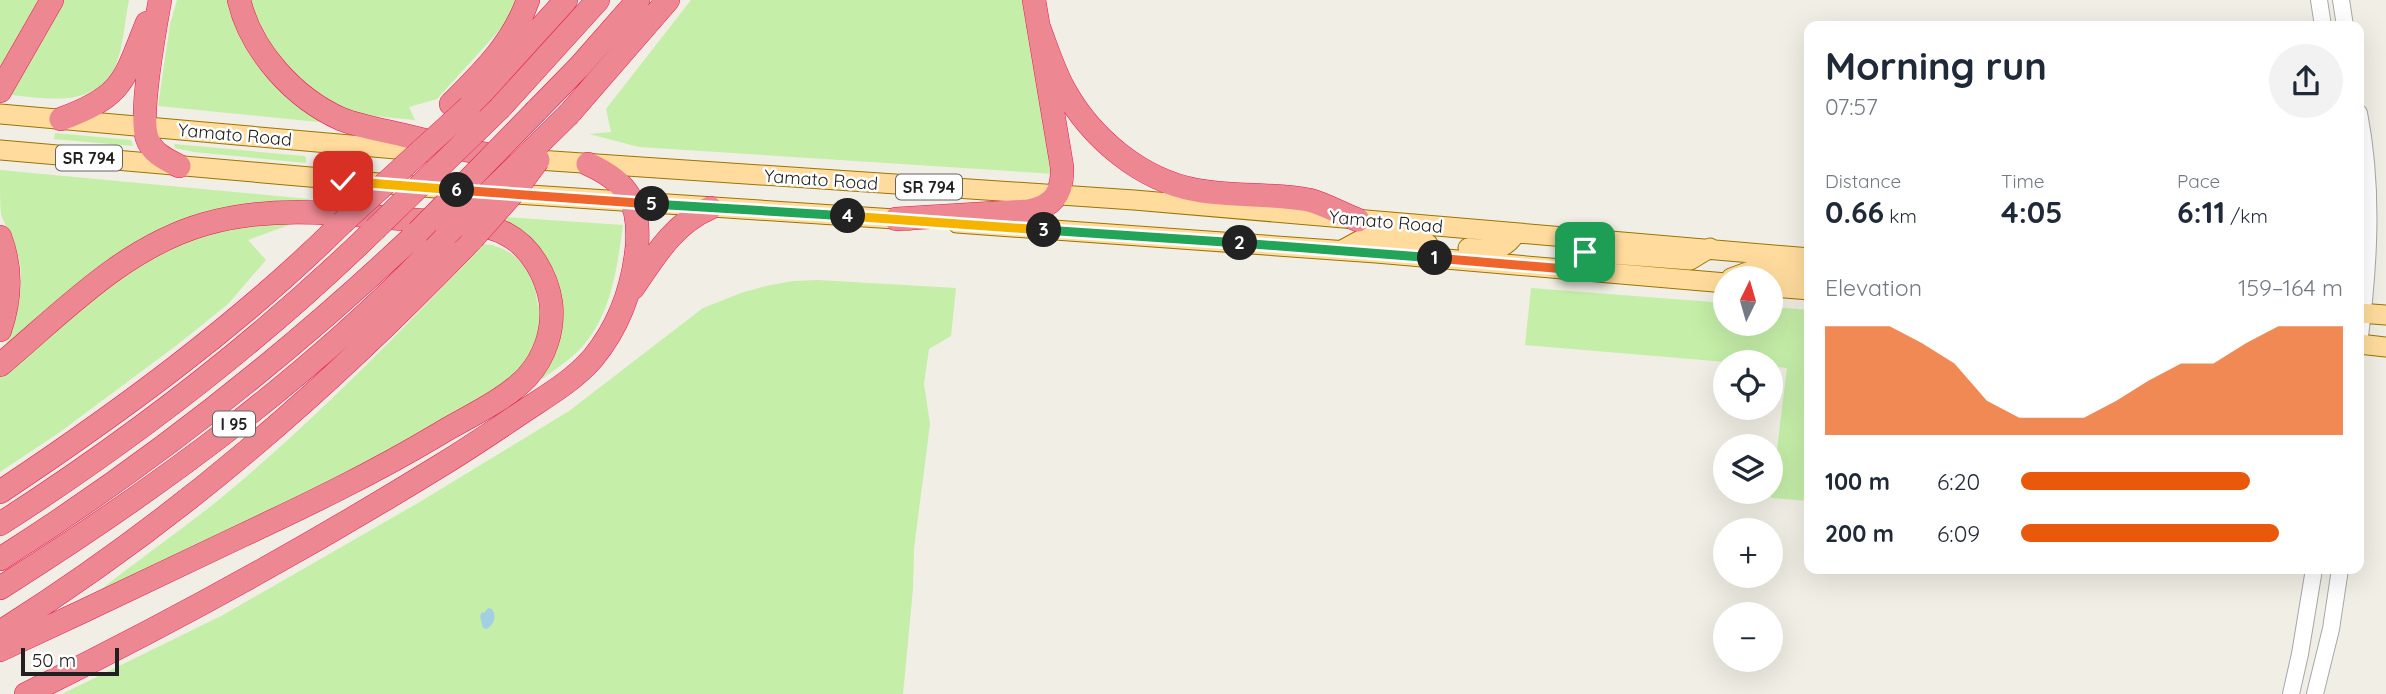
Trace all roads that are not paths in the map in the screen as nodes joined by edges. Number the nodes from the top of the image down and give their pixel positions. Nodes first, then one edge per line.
1 (52, 0) edge
2 (158, 0) edge
3 (239, 0) edge
4 (528, 0) edge
5 (566, 0) edge
6 (598, 0) edge
7 (638, 0) edge
8 (668, 0) edge
9 (1034, 0) edge
10 (2319, 0) edge
11 (2341, 0) edge
12 (2322, 21) edge
13 (2344, 21) edge
14 (1038, 25) junction
15 (5, 81) edge
16 (460, 106) junction
17 (0, 114) edge
18 (569, 114) junction
19 (61, 119) junction
20 (145, 127) junction
21 (2364, 149) edge
22 (0, 150) edge
23 (498, 157) junction
24 (588, 164) junction
25 (178, 166) junction
26 (1058, 194) junction
27 (634, 203) junction
28 (710, 208) junction
29 (896, 219) junction
30 (1358, 220) junction
31 (1516, 233) junction
32 (0, 237) edge
33 (1710, 248) junction
34 (1341, 250) junction
35 (1804, 257) edge
36 (1589, 271) junction
37 (1783, 273) edge
38 (1804, 275) edge
39 (1713, 280) edge
40 (1783, 288) edge
41 (1804, 290) edge
42 (2364, 295) edge
43 (628, 297) junction
44 (2364, 313) edge
45 (2386, 316) edge
46 (0, 330) edge
47 (2364, 345) edge
48 (2386, 347) edge
49 (0, 365) edge
50 (0, 492) edge
51 (0, 524) edge
52 (0, 559) edge
53 (2313, 574) edge
54 (2339, 574) edge
55 (0, 587) edge
56 (0, 632) edge
57 (0, 650) edge
58 (26, 694) edge
59 (2291, 694) edge
60 (2315, 694) edge

1 - 15 highway
2 - 19 highway
2 - 20 highway
3 - 23 highway
4 - 16 highway
5 - 16 highway
6 - 51 highway, bridge
7 - 52 highway, bridge
8 - 18 highway, I 95
9 - 14 highway
10 - 12 street
11 - 13 street
14 - 26 highway
14 - 30 highway
16 - 50 highway, bridge
17 - 19 main road, Yamato Road / SR 794
18 - 55 highway, I 95, bridge
18 - 56 highway, bridge
19 - 20 main road, Yamato Road / SR 794
20 - 23 main road, Yamato Road / SR 794
20 - 25 highway
21 - 42 street
22 - 25 main road, Yamato Road / SR 794
23 - 24 main road, Yamato Road / SR 794
24 - 26 main road, Yamato Road / SR 794
24 - 27 highway
25 - 27 main road, Yamato Road / SR 794
26 - 29 highway
26 - 30 main road, Yamato Road / SR 794
27 - 28 main road, Yamato Road / SR 794
27 - 43 highway
28 - 29 main road, Yamato Road / SR 794
28 - 43 highway
29 - 34 main road, Yamato Road / SR 794
30 - 31 main road, Yamato Road / SR 794
31 - 33 main road, Yamato Road / SR 794
31 - 34 main road
32 - 46 highway
33 - 35 main road, Yamato Road / SR 794
33 - 36 main road
34 - 36 main road, Yamato Road / SR 794
36 - 39 main road, Yamato Road / SR 794
37 - 38 main road, Yamato Road
40 - 41 main road
43 - 58 highway
44 - 45 main road
47 - 48 main road
49 - 57 highway
53 - 59 street
54 - 60 street

